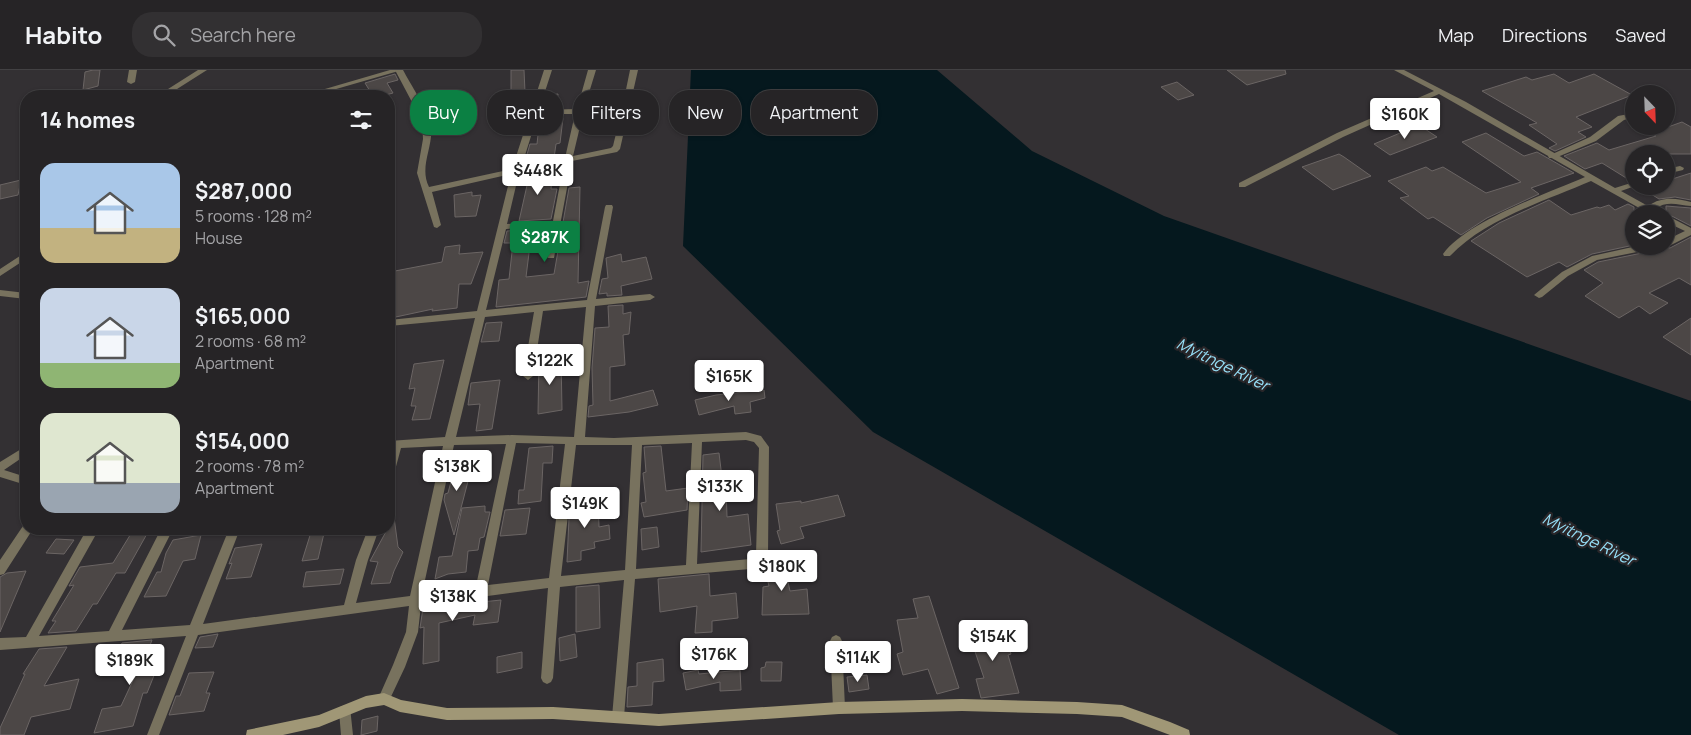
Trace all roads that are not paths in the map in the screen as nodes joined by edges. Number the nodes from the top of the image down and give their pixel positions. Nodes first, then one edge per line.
1 (133, 70) edge
2 (203, 70) edge
3 (398, 70) edge
4 (548, 70) edge
5 (592, 70) edge
6 (634, 70) edge
7 (1398, 70) edge
8 (1410, 72) edge
9 (131, 82) dead end
10 (171, 90) edge
11 (327, 90) edge
12 (542, 90) edge
13 (585, 90) edge
14 (630, 90) edge
15 (1439, 91) junction
16 (1625, 117) edge
17 (573, 134) edge
18 (527, 135) edge
19 (620, 135) edge
20 (1552, 156) junction
21 (567, 161) junction
22 (1680, 168) dead end
23 (1675, 169) edge
24 (516, 170) junction
25 (1590, 178) junction
26 (1242, 185) dead end
27 (1625, 187) edge
28 (427, 190) junction
29 (1614, 191) junction
30 (1690, 204) dead end
31 (1640, 205) edge
32 (1655, 205) edge
33 (609, 206) dead end
34 (556, 223) junction
35 (1675, 223) edge
36 (437, 225) dead end
37 (502, 227) junction
38 (1691, 232) edge
39 (1675, 240) edge
40 (1625, 252) edge
41 (1447, 254) dead end
42 (551, 256) dead end
43 (20, 259) edge
44 (0, 273) edge
45 (0, 293) edge
46 (20, 295) edge
47 (1539, 295) dead end
48 (650, 297) dead end
49 (591, 304) junction
50 (539, 308) junction
51 (481, 314) junction
52 (395, 322) edge
53 (528, 376) dead end
54 (697, 438) junction
55 (512, 439) junction
56 (450, 440) junction
57 (575, 441) junction
58 (637, 441) junction
59 (395, 445) edge
60 (20, 454) edge
61 (0, 467) edge
62 (0, 473) edge
63 (20, 480) edge
64 (22, 535) edge
65 (90, 535) edge
66 (164, 535) edge
67 (232, 535) edge
68 (371, 535) edge
69 (0, 570) edge
70 (691, 570) junction
71 (630, 575) junction
72 (554, 583) junction
73 (481, 591) junction
74 (415, 600) junction
75 (349, 609) junction
76 (195, 630) junction
77 (113, 636) junction
78 (836, 641) dead end
79 (29, 642) junction
80 (0, 644) edge
81 (547, 678) dead end
82 (384, 699) junction
83 (839, 708) junction
84 (345, 711) junction
85 (618, 718) junction
86 (153, 735) edge
87 (252, 735) edge
88 (346, 735) edge
89 (1184, 735) edge

1 - 9 street
2 - 10 street
3 - 11 street
3 - 28 street
4 - 12 street
5 - 13 street
6 - 14 street
7 - 8 street
8 - 15 street
15 - 20 street
15 - 26 street
16 - 20 street
17 - 21 street
18 - 24 street
19 - 21 street
20 - 25 street
21 - 24 street
21 - 34 street
22 - 23 street
24 - 28 street
24 - 37 street
25 - 29 street
25 - 41 street
27 - 29 street
28 - 36 street
29 - 31 street
30 - 32 street
33 - 49 street
34 - 37 street
34 - 42 street
35 - 38 street
37 - 51 street
38 - 39 street
40 - 47 street
43 - 44 street
45 - 46 street
48 - 49 street
49 - 50 street
49 - 57 street
50 - 51 street
50 - 53 street
51 - 52 street
51 - 56 street
54 - 58 street
54 - 70 street
54 - 70 street
55 - 56 street
55 - 57 street
55 - 73 street
56 - 59 street
56 - 74 street
57 - 58 street
57 - 72 street
58 - 71 street
60 - 61 street
62 - 63 street
64 - 69 street
65 - 79 street
66 - 77 street
67 - 76 street
68 - 75 street
70 - 71 street
71 - 72 street
71 - 85 street
72 - 73 street
72 - 81 street
73 - 74 street
74 - 75 street
74 - 82 street
75 - 76 street
76 - 77 street
76 - 86 street
77 - 79 street
78 - 83 street
79 - 80 street
82 - 84 street
82 - 85 street
83 - 85 street
83 - 89 street
84 - 87 street
84 - 88 street

